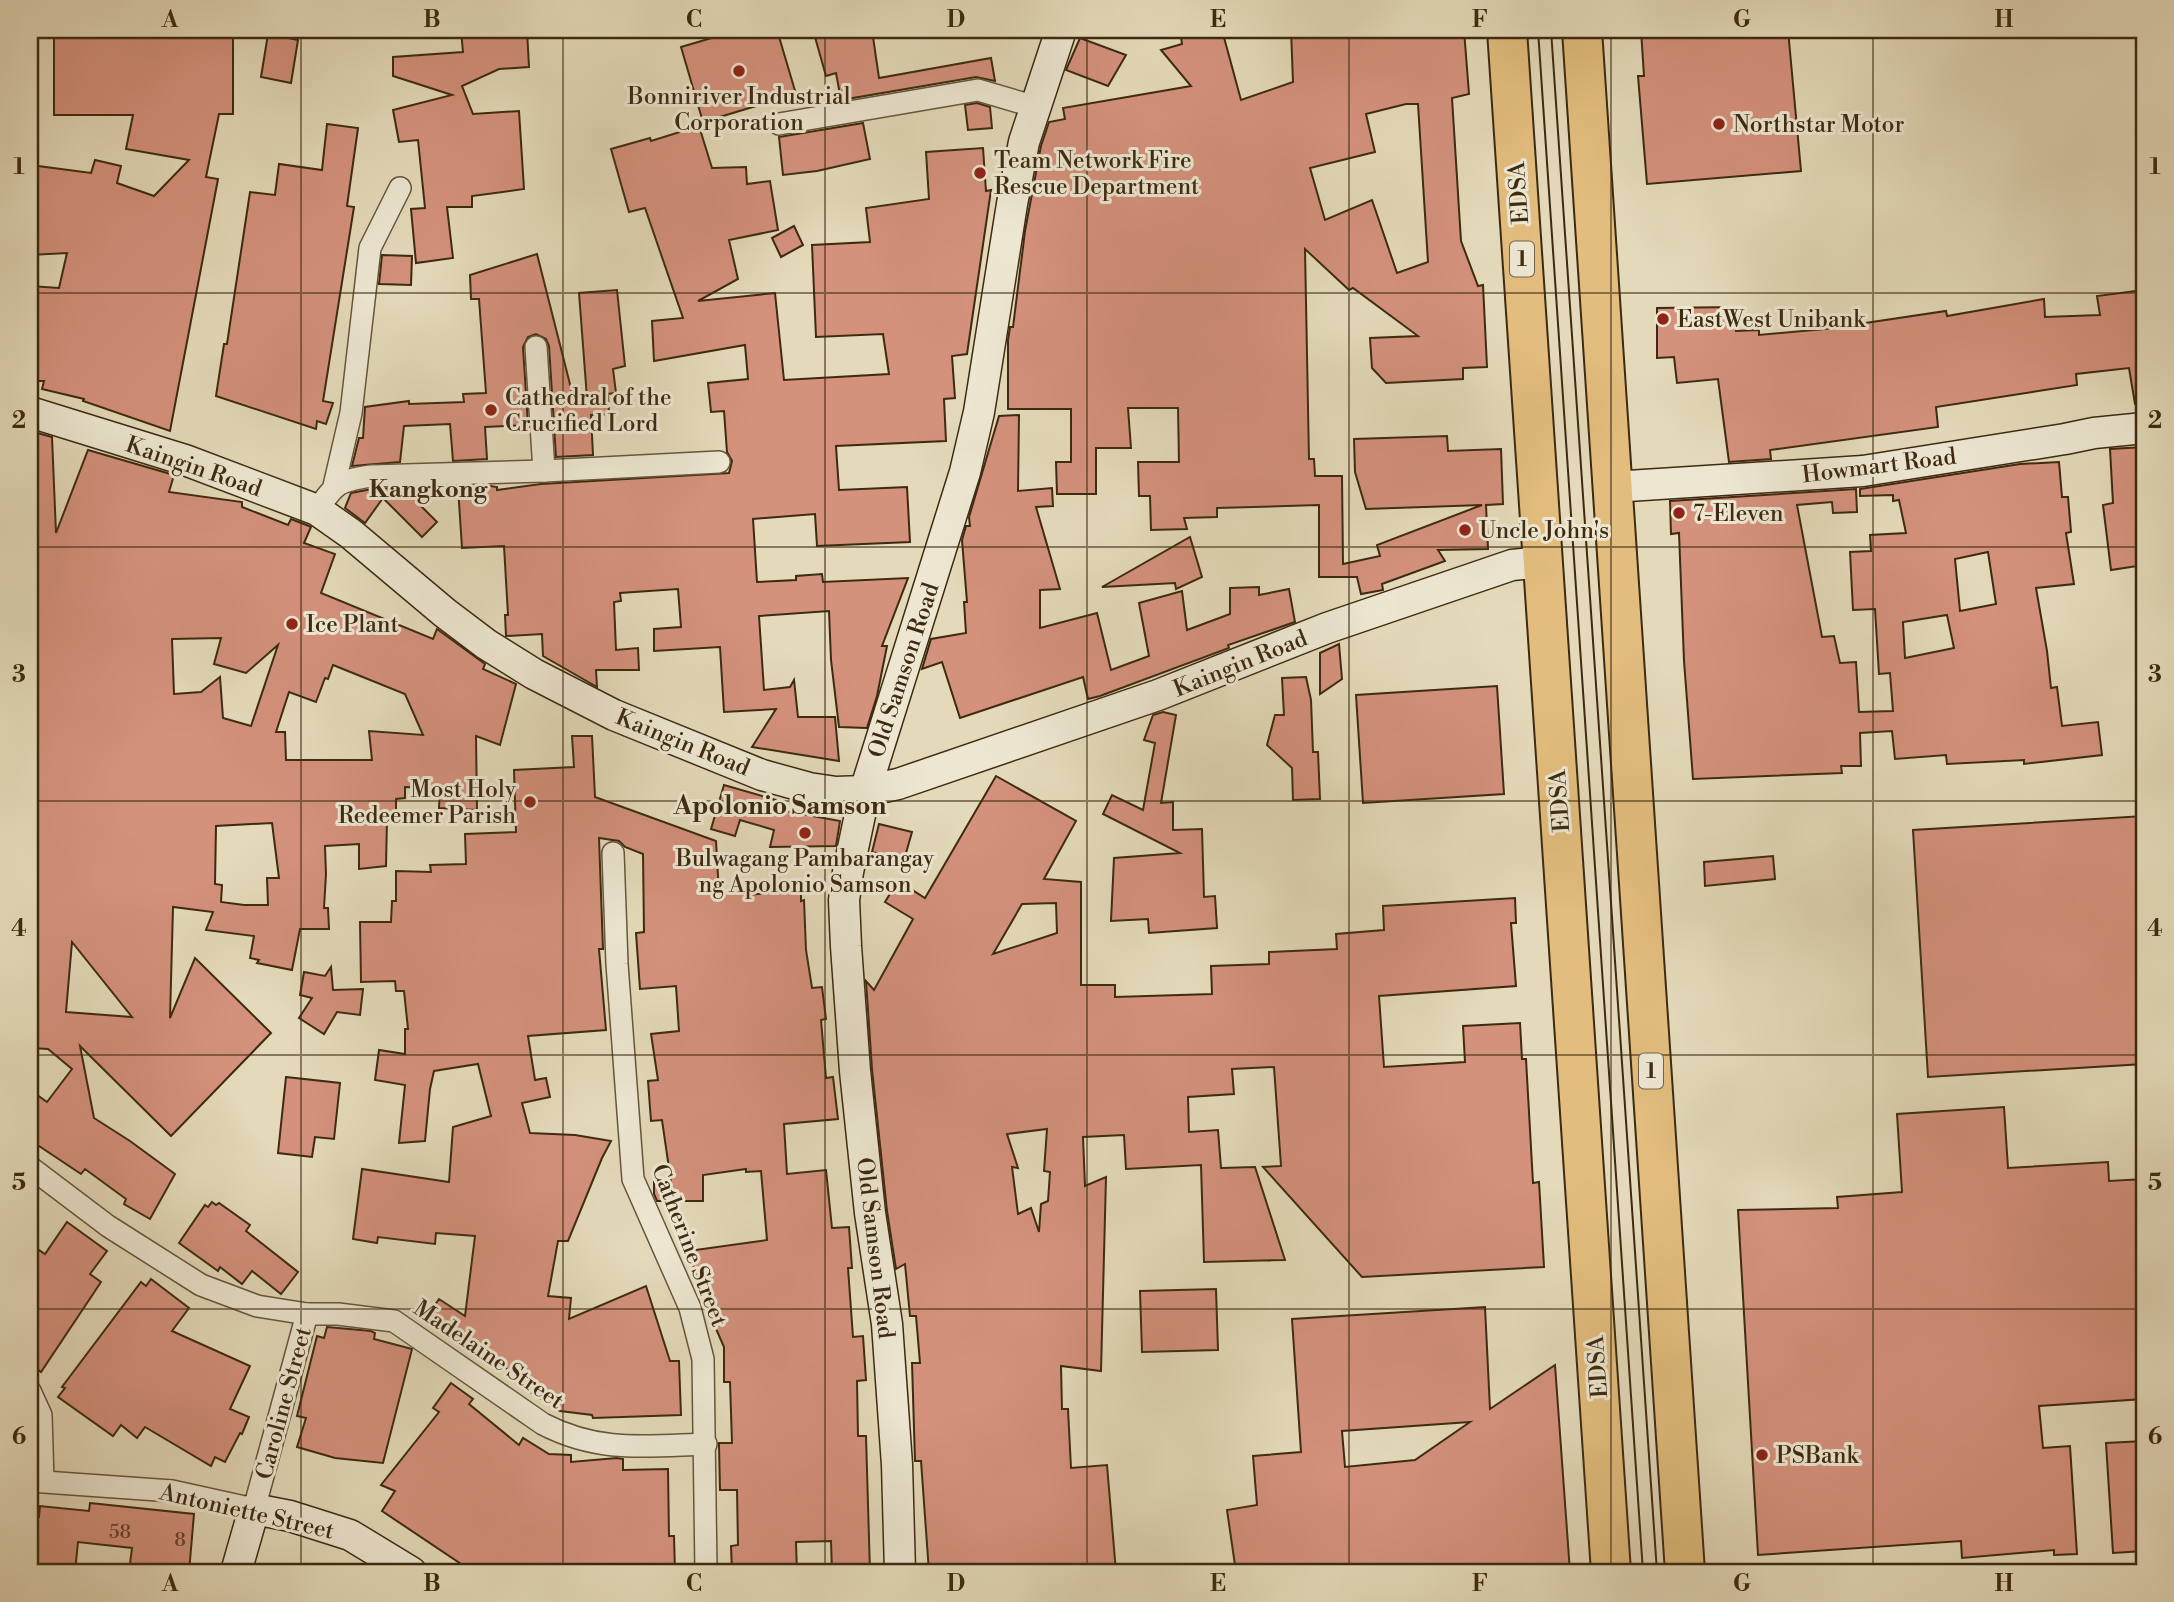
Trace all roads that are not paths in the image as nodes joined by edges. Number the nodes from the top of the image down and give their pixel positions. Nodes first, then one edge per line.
1 (1061, 30) edge
2 (1507, 30) edge
3 (1582, 30) edge
4 (1036, 107) junction
5 (779, 124) dead end
6 (400, 188) dead end
7 (536, 347) dead end
8 (30, 412) edge
9 (2144, 428) edge
10 (719, 462) dead end
11 (544, 471) junction
12 (1612, 487) junction
13 (326, 498) junction
14 (1543, 562) junction
15 (865, 791) junction
16 (613, 853) dead end
17 (30, 1167) edge
18 (307, 1314) junction
19 (30, 1391) edge
20 (706, 1444) junction
21 (36, 1481) edge
22 (254, 1509) junction
23 (236, 1572) edge
24 (411, 1572) edge
25 (706, 1572) edge
26 (900, 1572) edge
27 (1611, 1572) edge
28 (1685, 1572) edge

1 - 4 street, Old Samson Road
2 - 14 highway, EDSA / 1
3 - 12 highway, 1
4 - 5 street
4 - 15 street, Old Samson Road
6 - 13 street
7 - 11 street
8 - 13 street, Kaingin Road
9 - 12 street, Howmart Road
10 - 11 street
11 - 13 street
12 - 28 highway, 1
13 - 15 street, Kaingin Road
14 - 15 street, Kaingin Road
14 - 27 highway, EDSA / 1
15 - 26 street, Old Samson Road
16 - 20 street, Catherine Street
17 - 18 street, Madelaine Street
18 - 20 street, Madelaine Street
18 - 22 street, Caroline Street
19 - 21 street
20 - 25 street, Catherine Street
21 - 22 street, Antoniette Street
22 - 23 street, Caroline Street
22 - 24 street, Antoniette Street

